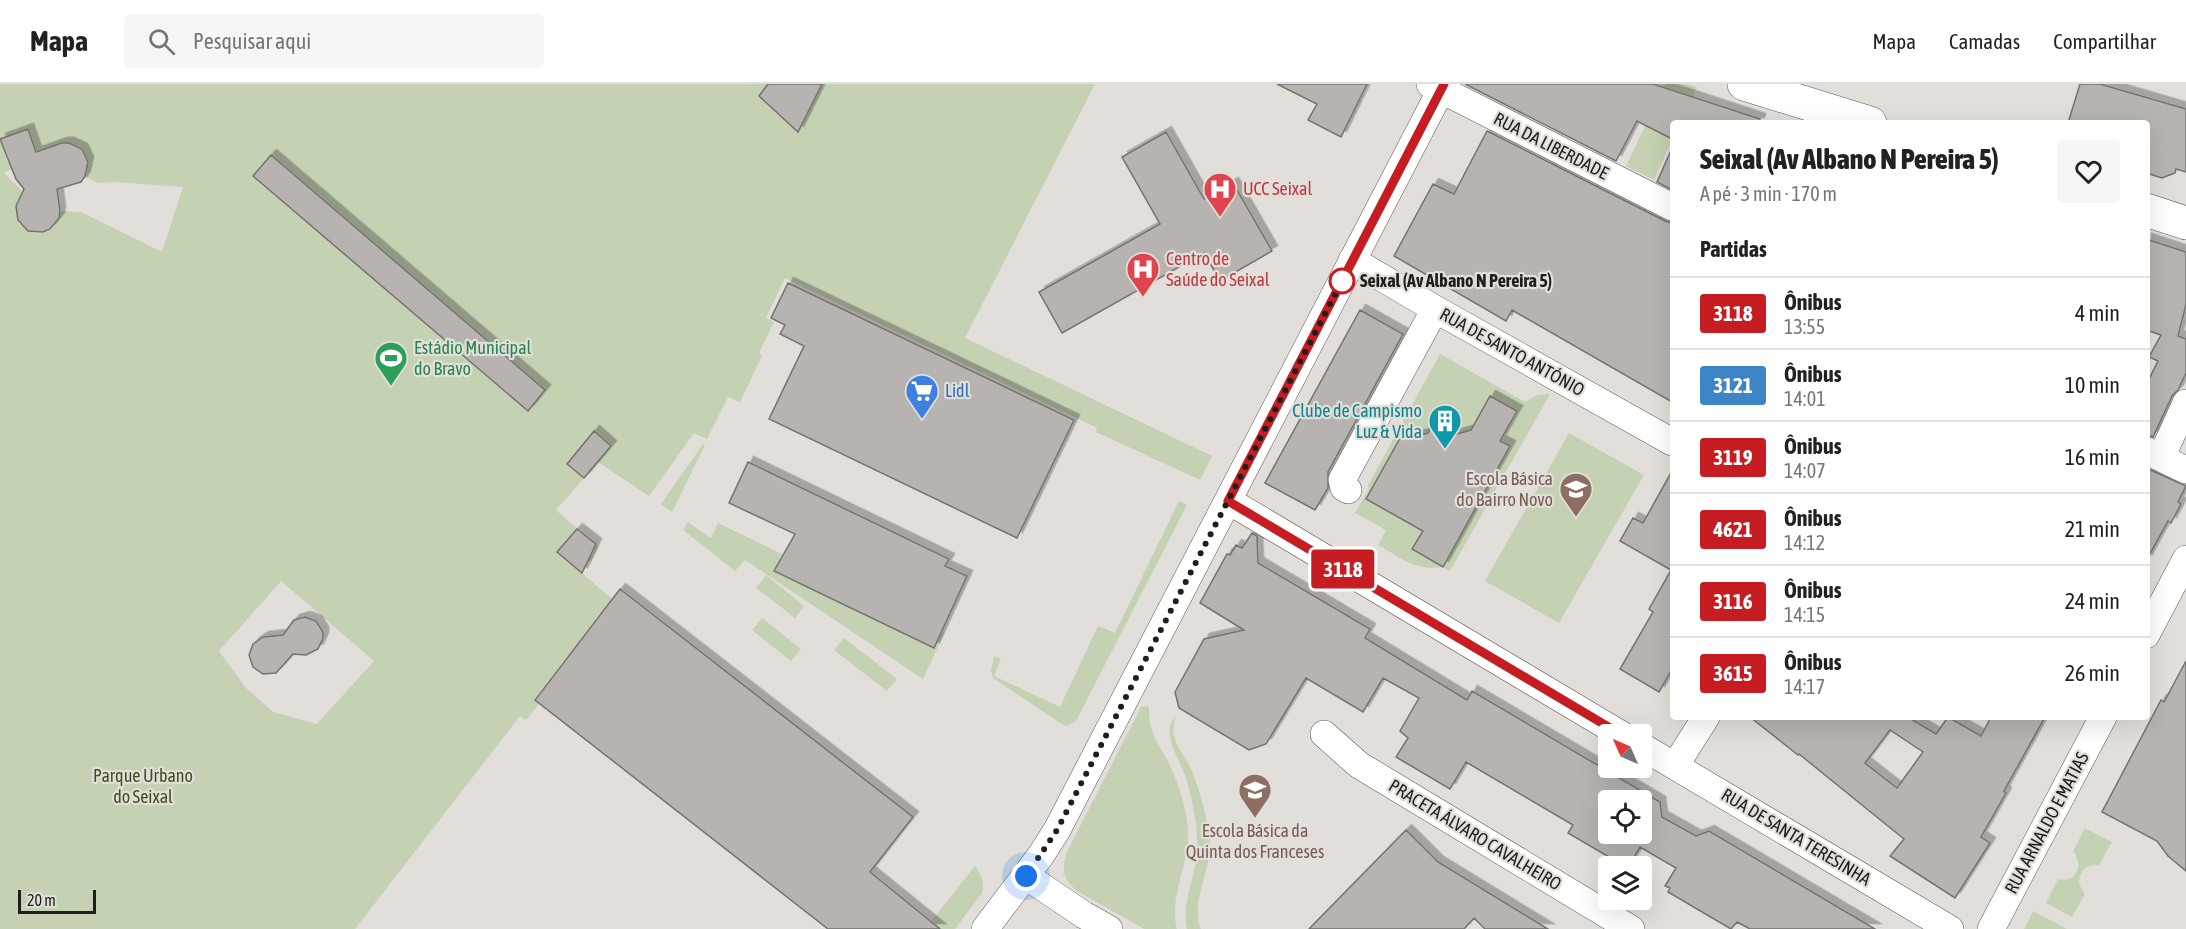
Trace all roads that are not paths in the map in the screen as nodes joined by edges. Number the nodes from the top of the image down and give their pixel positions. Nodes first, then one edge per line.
1 (1744, 84) edge
2 (1438, 86) edge
3 (1860, 120) edge
4 (1670, 206) edge
5 (2150, 211) edge
6 (2186, 223) edge
7 (1352, 260) junction
8 (1435, 309) junction
9 (2186, 403) edge
10 (1670, 441) edge
11 (2154, 454) edge
12 (2186, 470) edge
13 (1348, 490) dead end
14 (1228, 501) junction
15 (2186, 559) edge
16 (2150, 627) edge
17 (1704, 720) edge
18 (2101, 720) edge
19 (1603, 724) edge
20 (1324, 734) dead end
21 (1652, 752) edge
22 (1675, 766) junction
23 (1026, 876) junction
24 (985, 929) edge
25 (1108, 929) edge
26 (1631, 929) edge
27 (1950, 929) edge
28 (1991, 929) edge

1 - 3 main road
2 - 4 street, RUA DA LIBERDADE
2 - 7 street
5 - 6 main road
7 - 8 street, RUA DE SANTO ANTÓNIO
7 - 14 street
8 - 10 street, RUA DE SANTO ANTÓNIO
8 - 13 street
9 - 11 street
11 - 12 street
14 - 19 street
14 - 23 street
15 - 16 street
17 - 22 street
18 - 28 street, RUA ARNALDO E MATIAS
20 - 26 street, PRACETA ÁLVARO CAVALHEIRO
21 - 22 street, RUA DE SANTA TERESINHA
22 - 27 street, RUA DE SANTA TERESINHA
23 - 24 street
23 - 25 street

